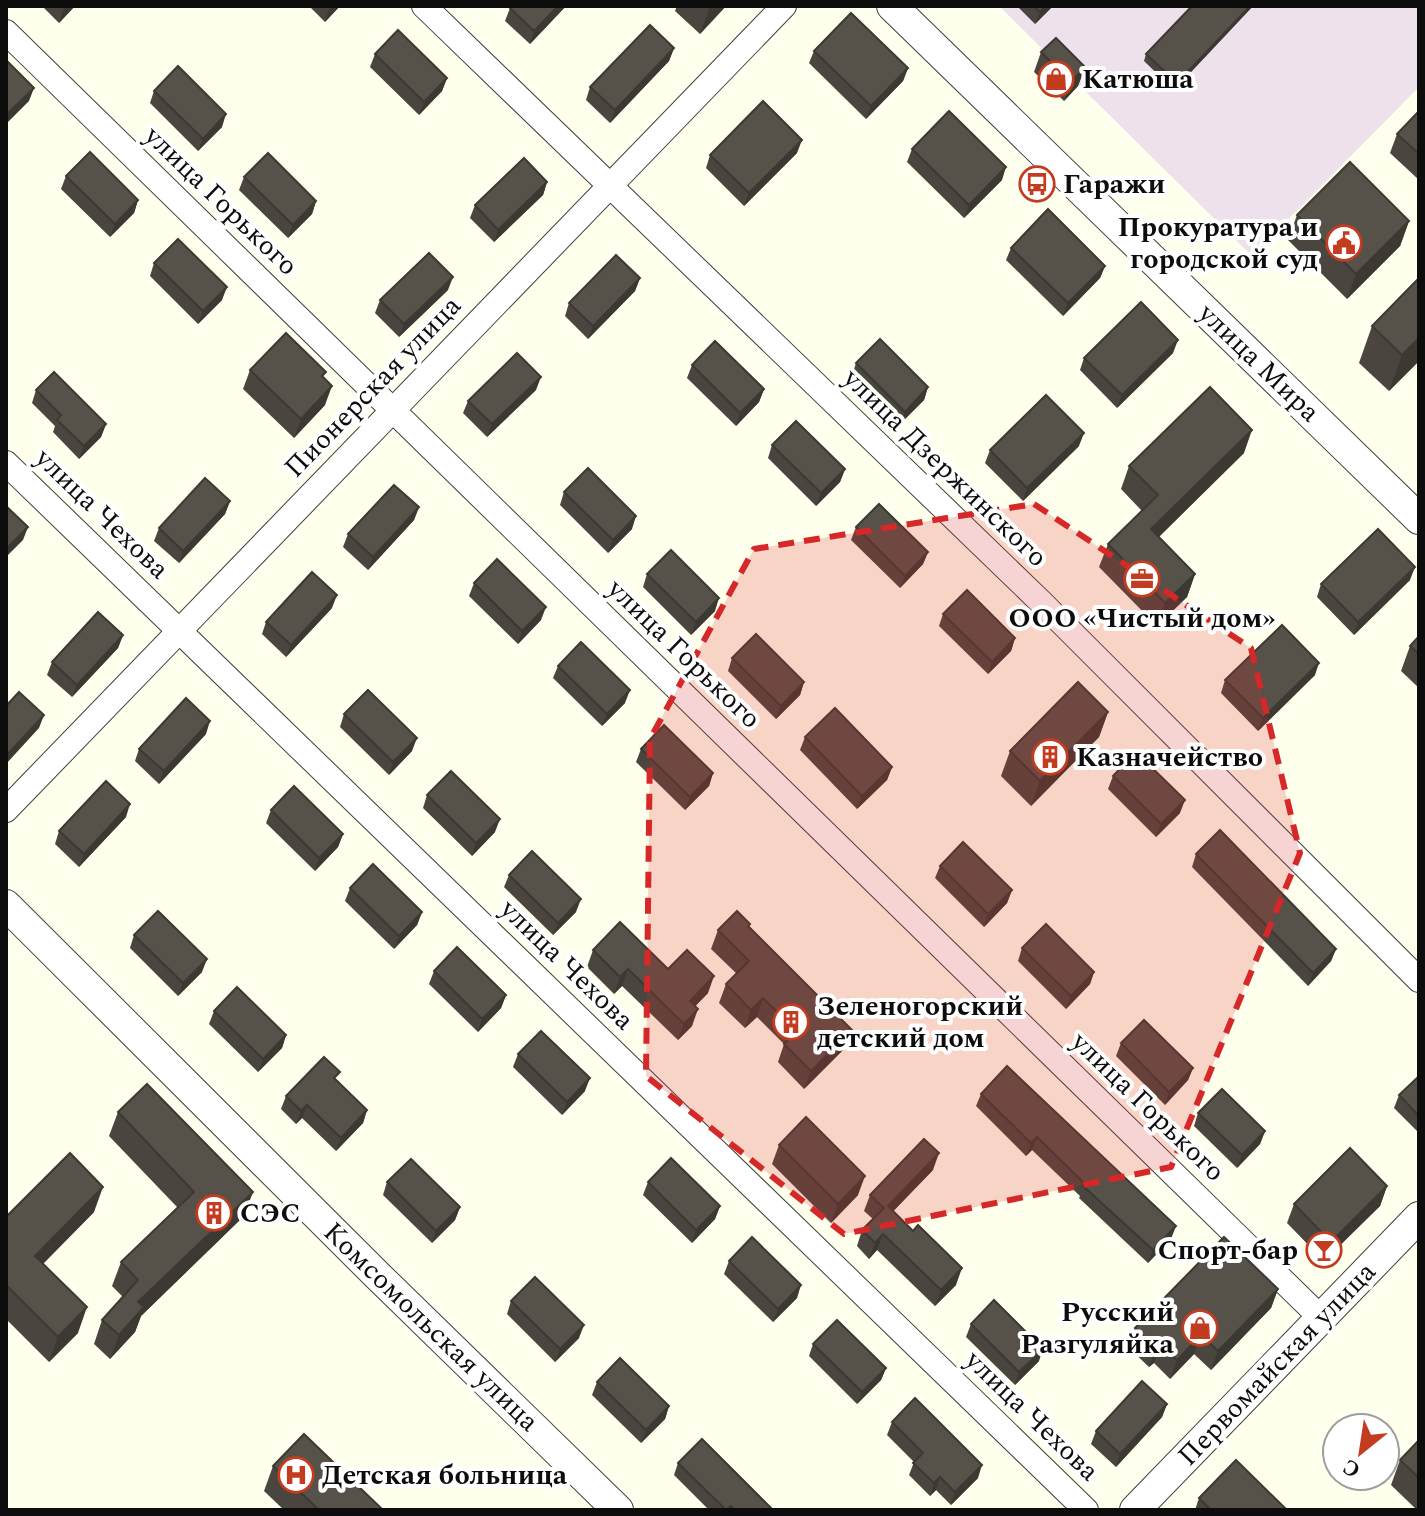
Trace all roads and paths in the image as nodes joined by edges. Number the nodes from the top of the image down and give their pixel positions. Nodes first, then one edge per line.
1 (424, 6) edge
2 (784, 6) edge
3 (892, 6) edge
4 (6, 32) edge
5 (609, 186) junction
6 (393, 410) junction
7 (6, 463) edge
8 (1419, 519) edge
9 (179, 631) junction
10 (6, 810) edge
11 (6, 905) edge
12 (1419, 980) edge
13 (1419, 1217) edge
14 (1321, 1318) junction
15 (618, 1510) edge
16 (1086, 1510) edge
17 (1135, 1510) edge

1 - 5 street, улица Дзержинского
2 - 5 street, Пионерская улица
3 - 8 street, улица Мира
4 - 6 street, улица Горького
5 - 6 street, Пионерская улица
5 - 12 street, улица Дзержинского
6 - 9 street, Пионерская улица
6 - 14 street, улица Горького
7 - 9 street, улица Чехова
9 - 10 street, Пионерская улица
9 - 16 street, улица Чехова
11 - 15 street, Комсомольская улица
13 - 14 street, Первомайская улица
14 - 17 street, Первомайская улица

